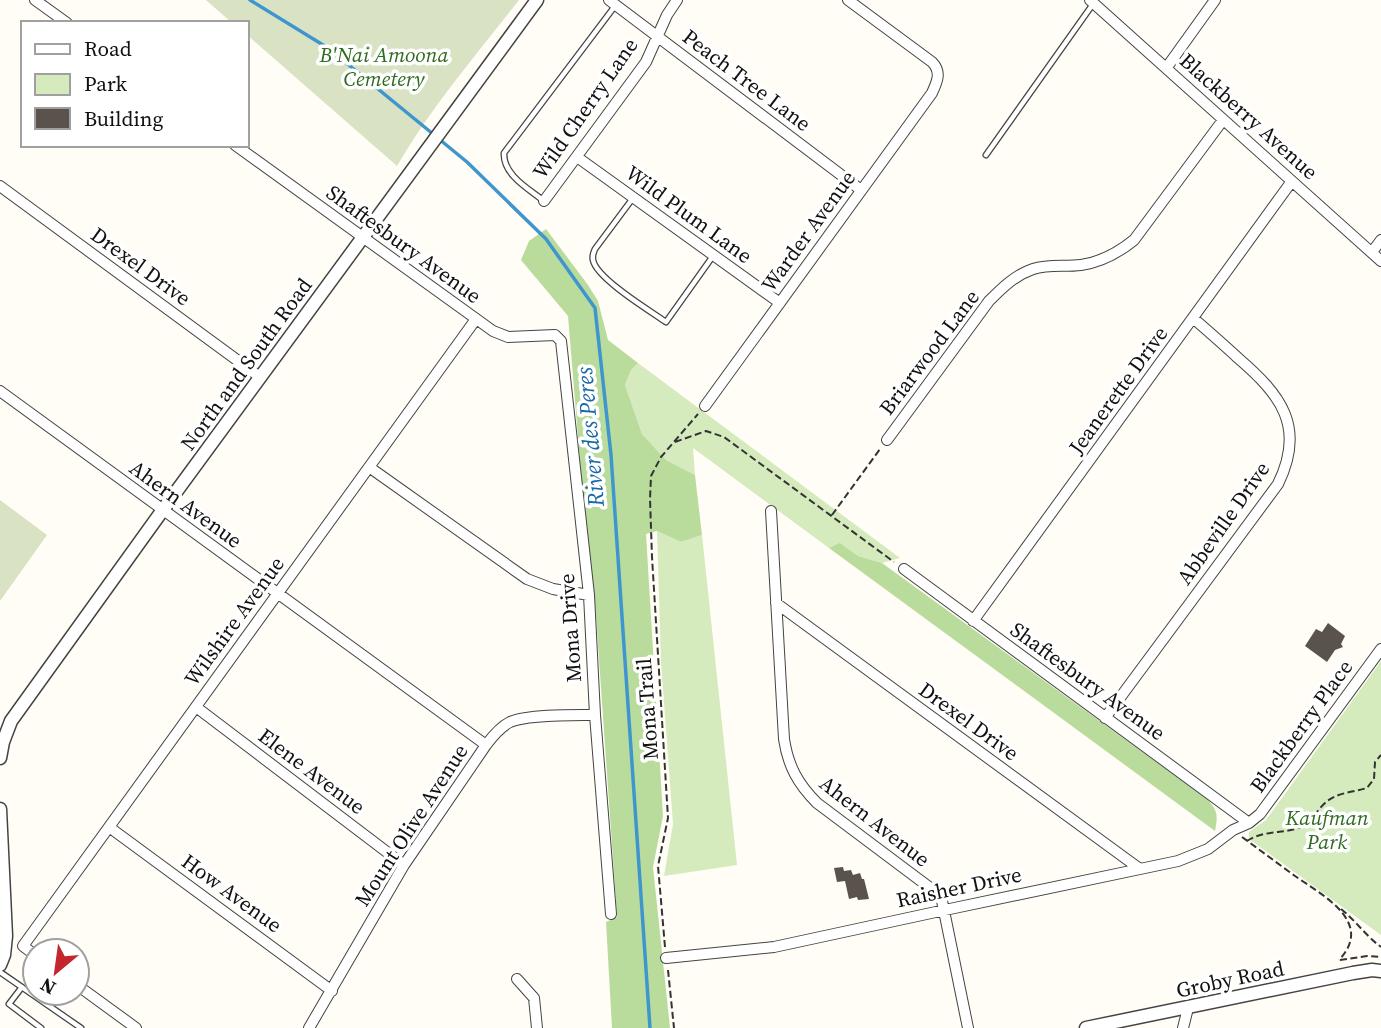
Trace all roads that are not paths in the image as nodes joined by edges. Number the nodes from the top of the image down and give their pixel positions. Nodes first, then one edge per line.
1 (35, 0) edge
2 (537, 0) edge
3 (677, 0) edge
4 (848, 0) edge
5 (1215, 0) edge
6 (613, 2) edge
7 (1092, 2) edge
8 (63, 21) edge
9 (657, 36) junction
10 (1167, 67) junction
11 (1223, 120) junction
12 (238, 147) edge
13 (986, 155) dead end
14 (577, 157) junction
15 (1292, 181) junction
16 (0, 186) edge
17 (862, 190) junction
18 (633, 197) junction
19 (544, 201) joint
20 (362, 238) junction
21 (1381, 240) edge
22 (1372, 252) junction
23 (714, 256) junction
24 (1381, 261) edge
25 (780, 303) junction
26 (1194, 318) junction
27 (476, 320) junction
28 (561, 341) joint
29 (260, 377) junction
30 (0, 391) edge
31 (705, 405) road end
32 (887, 440) road end
33 (369, 467) junction
34 (162, 511) junction
35 (771, 511) dead end
36 (904, 569) road end
37 (278, 593) junction
38 (589, 595) junction
39 (776, 603) junction
40 (973, 621) junction
41 (1381, 649) edge
42 (196, 707) junction
43 (595, 715) junction
44 (1105, 718) junction
45 (486, 745) junction
46 (0, 758) edge
47 (0, 809) edge
48 (1249, 822) junction
49 (109, 827) junction
50 (404, 865) junction
51 (1140, 869) junction
52 (945, 910) junction
53 (611, 914) dead end
54 (30, 937) edge
55 (667, 958) road end
56 (0, 965) edge
57 (1381, 971) edge
58 (0, 972) edge
59 (517, 979) dead end
60 (21, 986) edge
61 (21, 988) edge
62 (332, 991) junction
63 (91, 995) edge
64 (50, 1007) edge
65 (1188, 1008) junction
66 (41, 1028) edge
67 (80, 1028) edge
68 (136, 1028) edge
69 (310, 1028) edge
70 (537, 1028) edge
71 (968, 1028) edge
72 (1086, 1028) edge
73 (1183, 1028) edge

1 - 8 street
2 - 20 street, North and South Road
3 - 9 street, Wild Cherry Lane
4 - 17 street, Warder Avenue
5 - 10 street
6 - 9 street, Peach Tree Lane
6 - 19 lane
7 - 10 street, Blackberry Avenue
7 - 13 lane
9 - 14 street, Wild Cherry Lane
9 - 17 street, Peach Tree Lane
10 - 11 street, Blackberry Avenue
11 - 15 street, Blackberry Avenue
11 - 32 street, Briarwood Lane
12 - 20 street, Shaftesbury Avenue
14 - 18 street, Wild Plum Lane
14 - 19 street, Wild Cherry Lane
15 - 22 street, Blackberry Avenue
15 - 26 street, Jeanerette Drive
16 - 29 street, Drexel Drive
17 - 25 street, Warder Avenue
18 - 23 street, Wild Plum Lane
18 - 23 lane
20 - 27 street, Shaftesbury Avenue
20 - 29 street, North and South Road
21 - 22 street
22 - 24 street, Blackberry Avenue
23 - 25 street, Wild Plum Lane
25 - 31 street, Warder Avenue
26 - 40 street, Jeanerette Drive
26 - 44 street, Abbeville Drive
27 - 28 street, Shaftesbury Avenue
27 - 33 street, Wilshire Avenue
28 - 38 street, Mona Drive
29 - 34 street, North and South Road
30 - 34 street, Ahern Avenue
33 - 37 street, Wilshire Avenue
33 - 38 street
34 - 37 street, Ahern Avenue
34 - 46 street, North and South Road
35 - 39 street, Ahern Avenue
36 - 40 street, Shaftesbury Avenue
37 - 42 street, Wilshire Avenue
37 - 45 street, Ahern Avenue
38 - 43 street, Mona Drive
39 - 51 street, Drexel Drive
39 - 52 street, Ahern Avenue
40 - 44 street, Shaftesbury Avenue
41 - 48 street, Blackberry Place
42 - 49 street, Wilshire Avenue
42 - 50 street, Elene Avenue
43 - 45 street, Mount Olive Avenue
43 - 53 street, Mona Drive
44 - 48 street, Shaftesbury Avenue
45 - 50 street, Mount Olive Avenue
47 - 56 street
48 - 51 street, Raisher Drive
49 - 54 street, Wilshire Avenue
49 - 62 street, How Avenue
50 - 62 street, Mount Olive Avenue
51 - 52 street, Raisher Drive
52 - 55 street, Raisher Drive
52 - 71 street, Ahern Avenue
57 - 65 street, Groby Road
58 - 60 lane
59 - 70 street
61 - 66 lane
62 - 69 street, Mount Olive Avenue
63 - 68 street
64 - 67 lane
65 - 72 street, Groby Road
65 - 73 street

